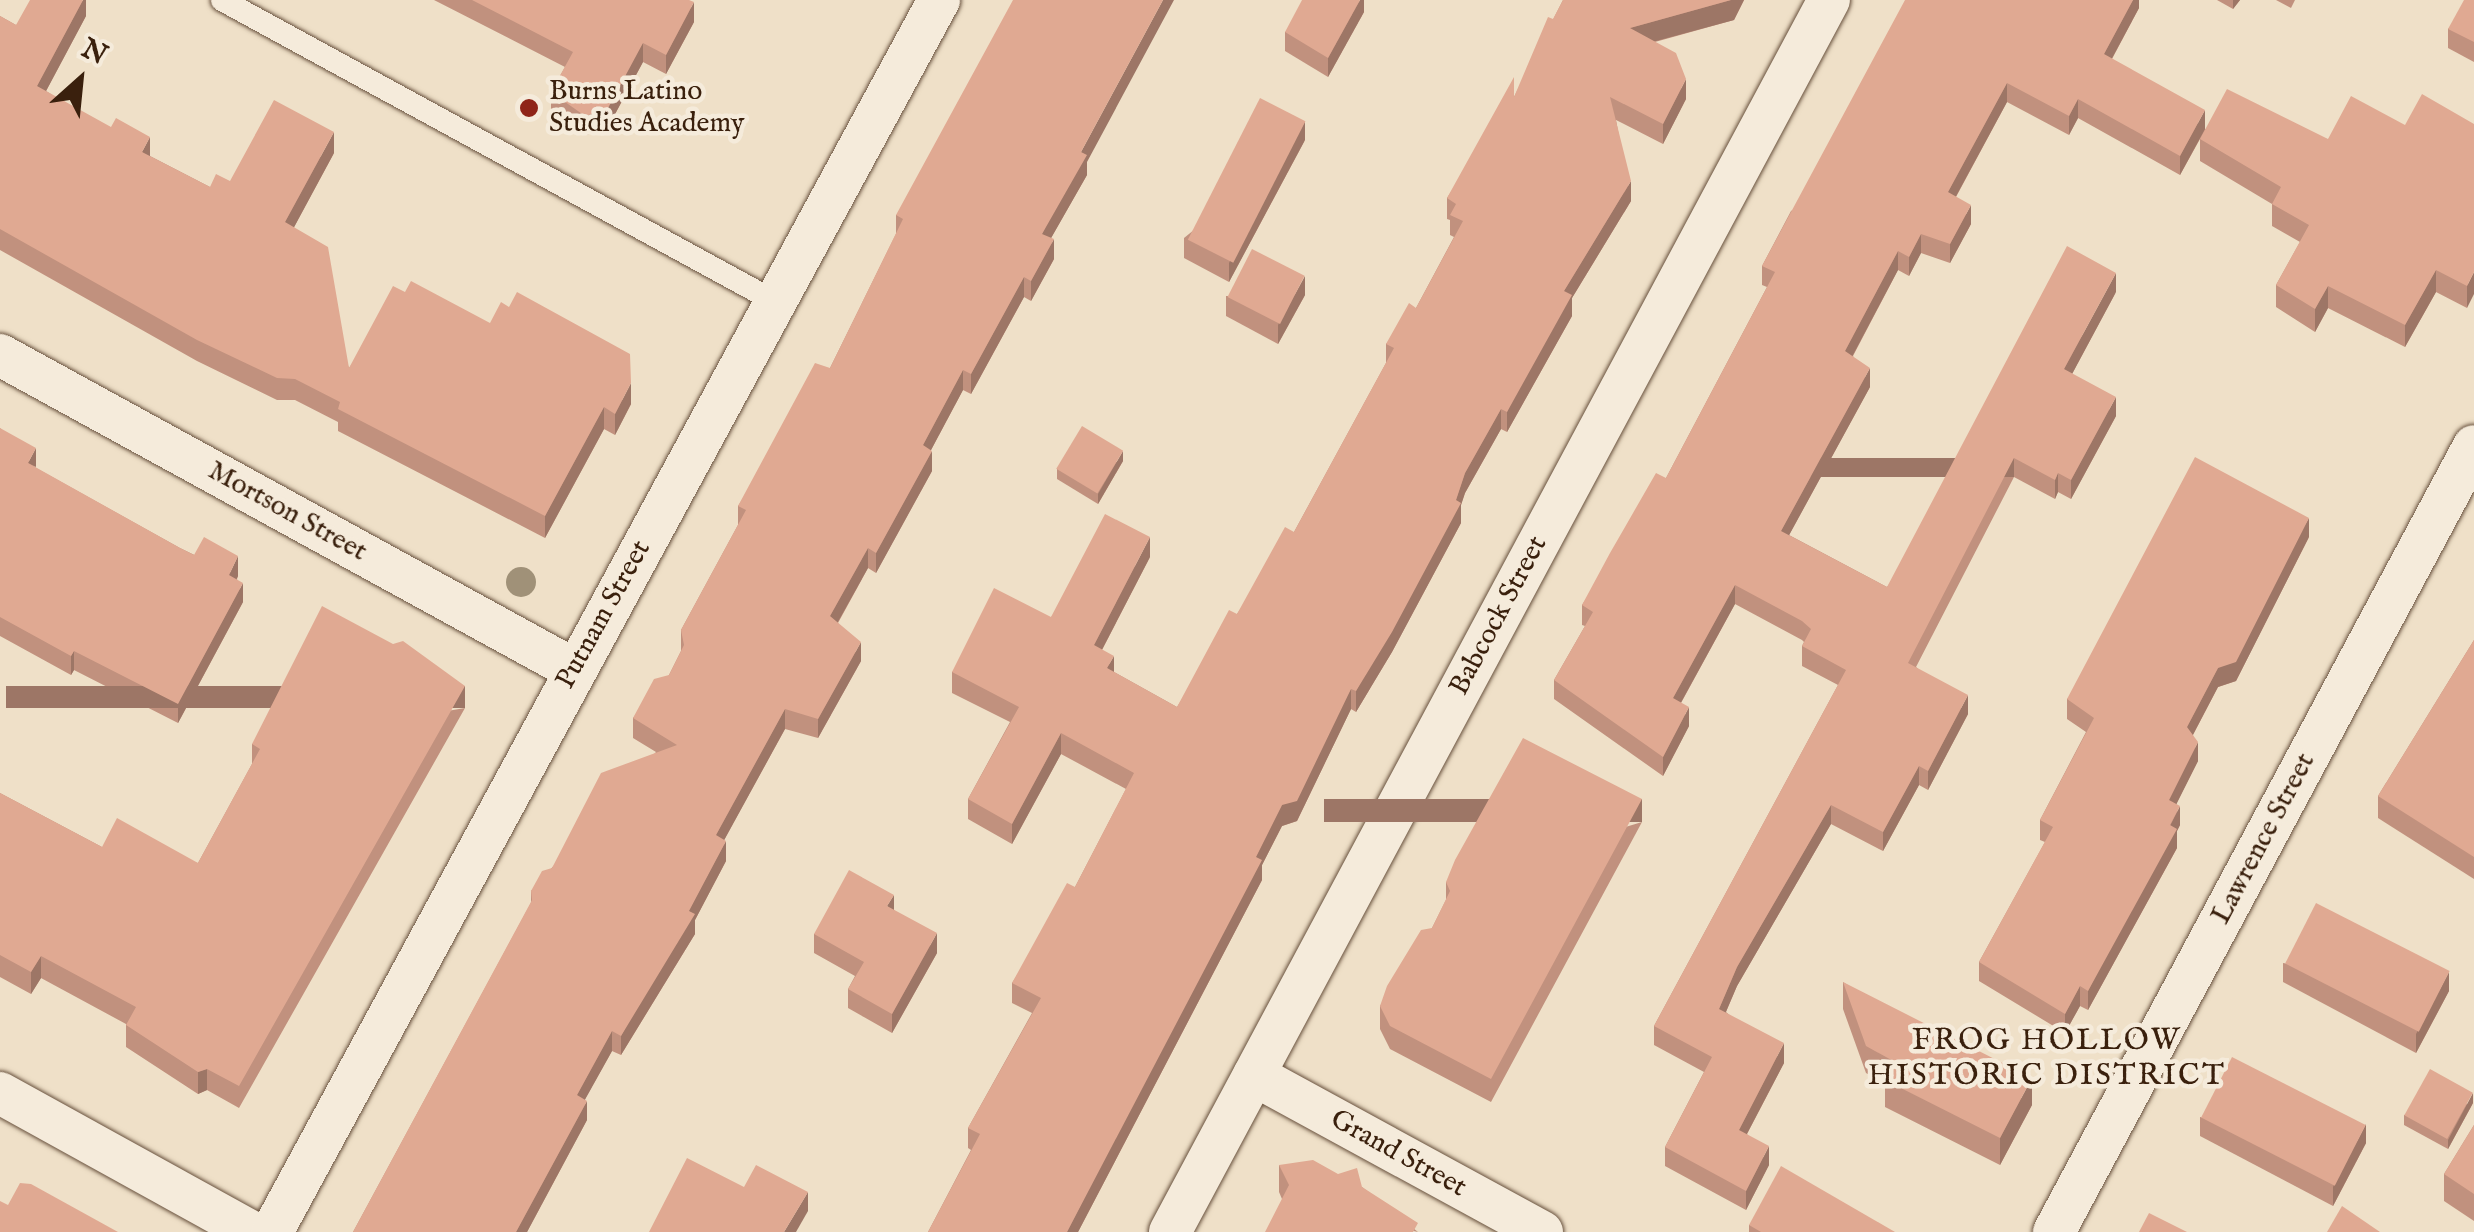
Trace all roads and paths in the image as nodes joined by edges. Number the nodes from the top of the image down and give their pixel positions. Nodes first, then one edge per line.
1 (222, 0) edge
2 (939, 0) edge
3 (1829, 0) edge
4 (776, 302) junction
5 (0, 355) edge
6 (2474, 446) edge
7 (575, 670) junction
8 (1254, 1075) junction
9 (0, 1092) edge
10 (252, 1232) edge
11 (272, 1232) edge
12 (1170, 1232) edge
13 (1542, 1232) edge
14 (2054, 1232) edge

1 - 4 lane
2 - 4 street, Putnam Street
3 - 8 street, Babcock Street
4 - 7 street, Putnam Street
5 - 7 street, Mortson Street
6 - 14 street, Lawrence Street
7 - 11 street, Putnam Street
8 - 12 street, Babcock Street
8 - 13 street, Grand Street
9 - 10 street

